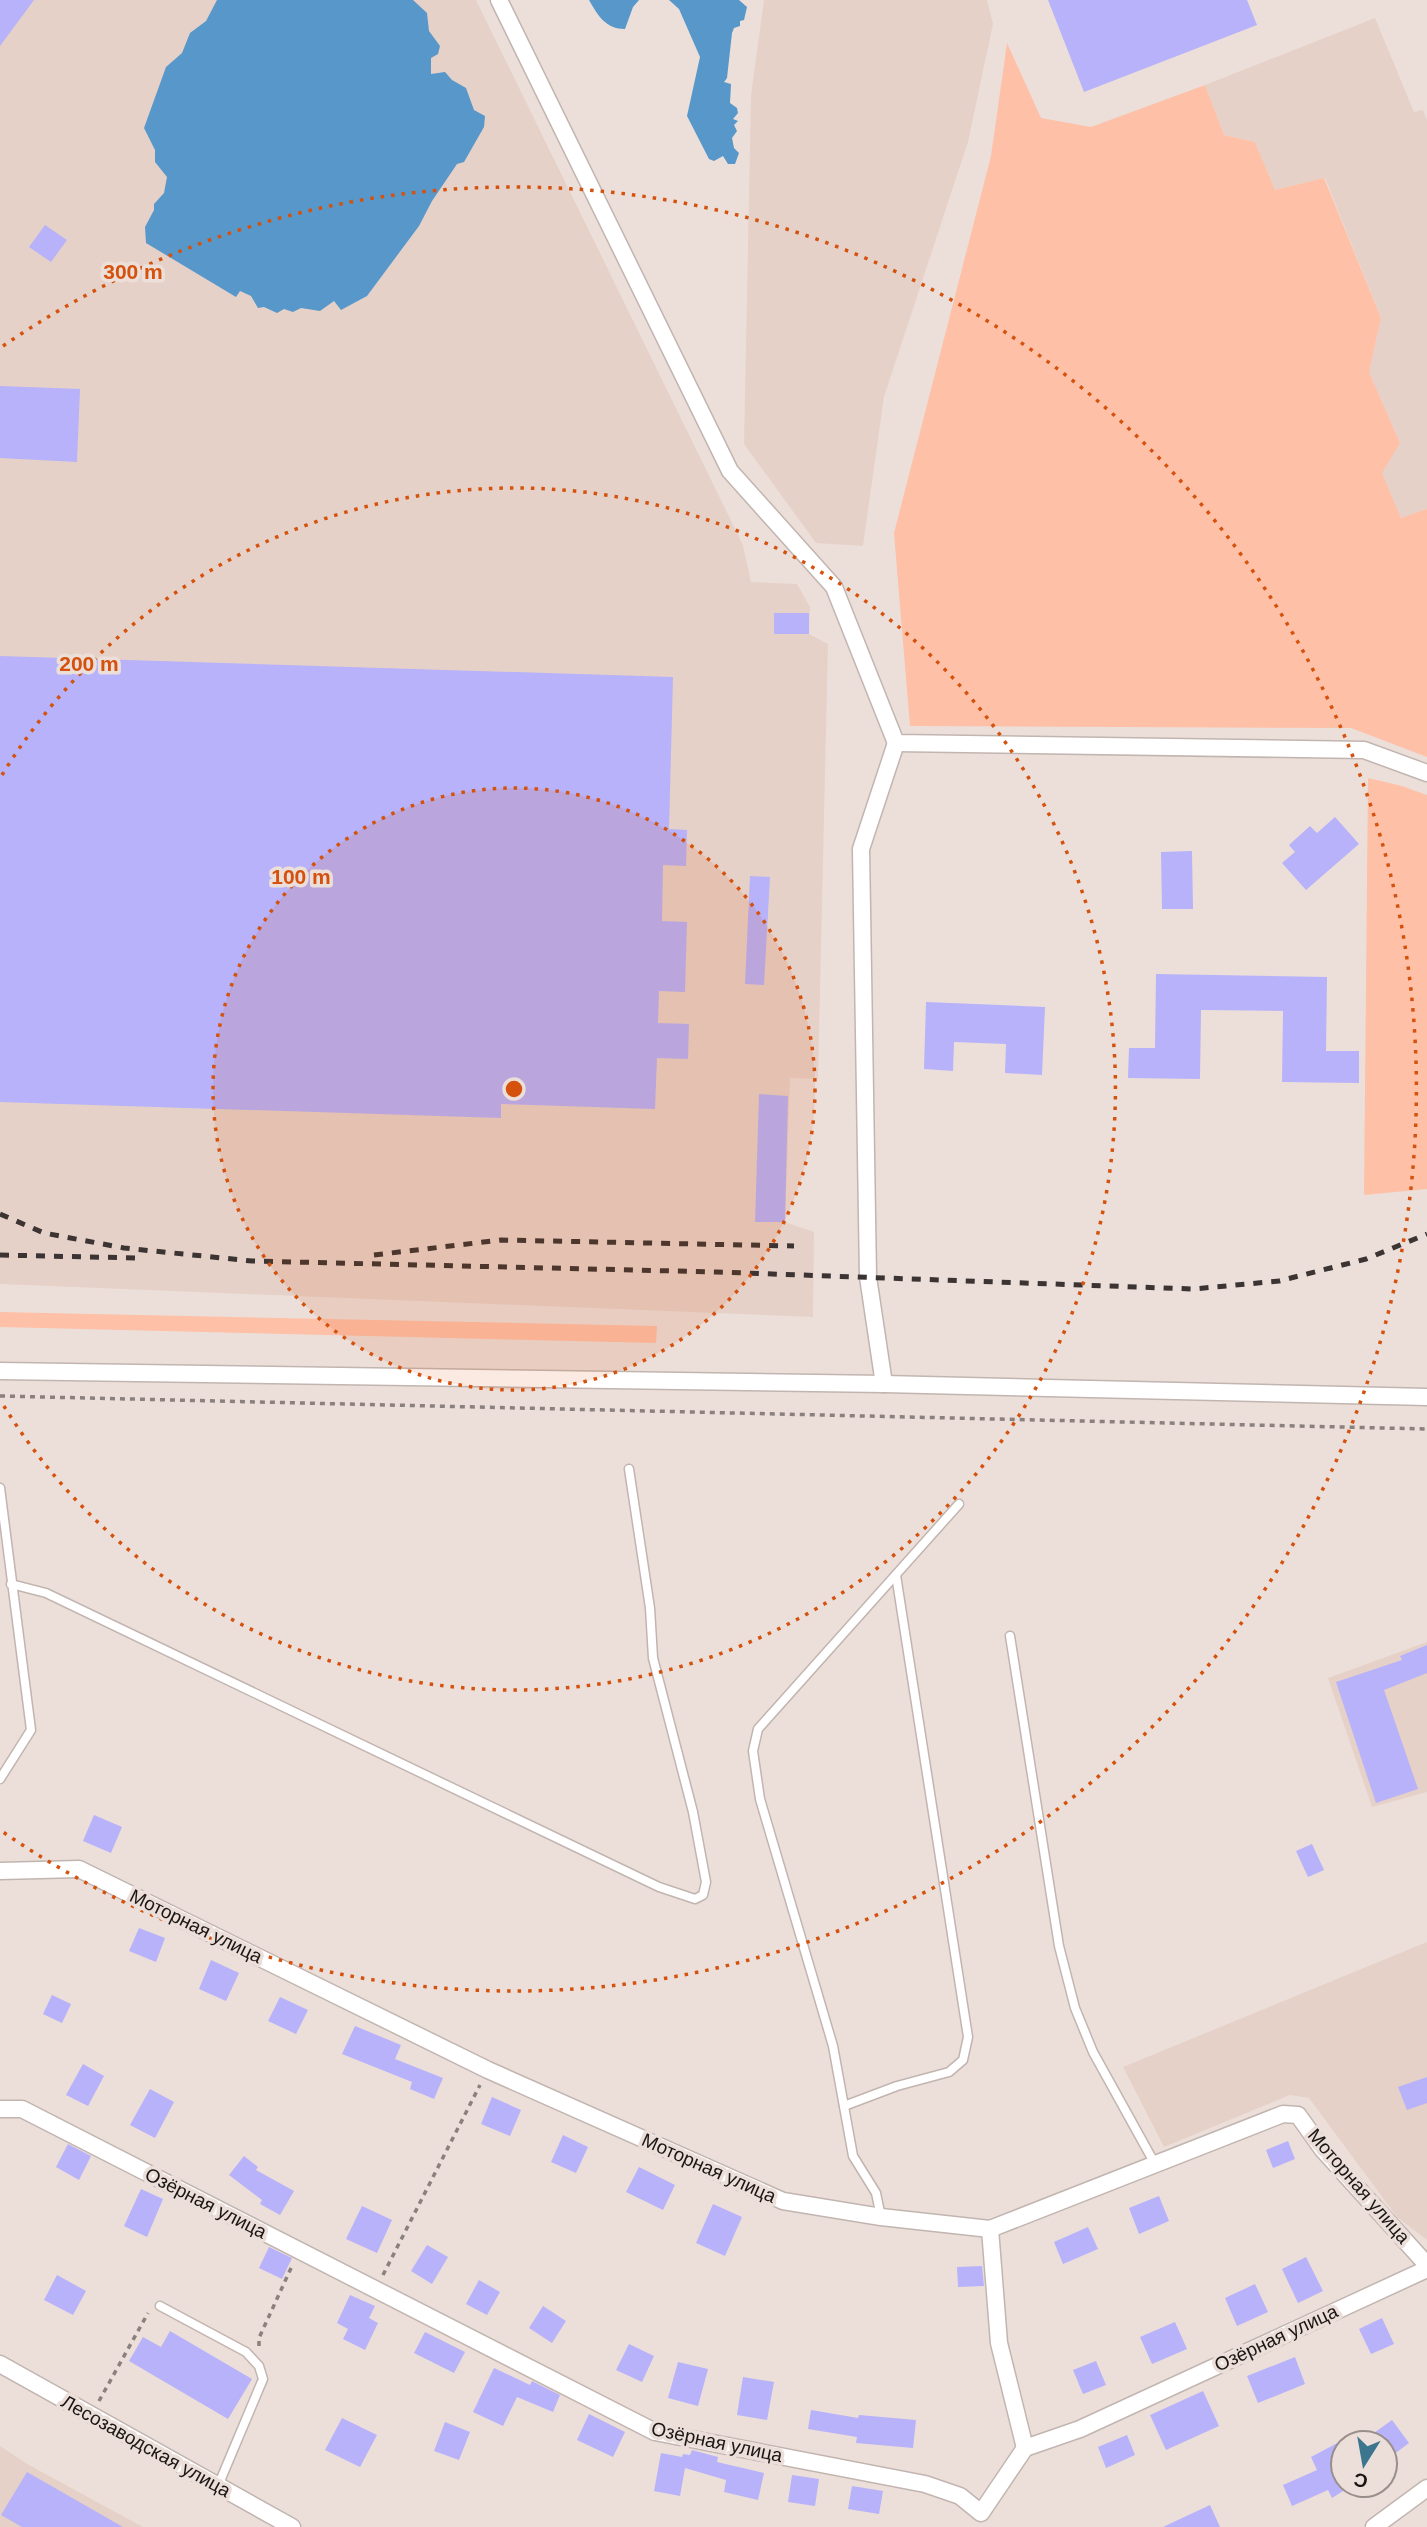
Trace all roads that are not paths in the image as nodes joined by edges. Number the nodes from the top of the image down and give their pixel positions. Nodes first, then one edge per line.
1 (499, 0) edge
2 (896, 743) junction
3 (1427, 773) edge
4 (0, 1371) edge
5 (884, 1384) junction
6 (1427, 1397) edge
7 (629, 1469) dead end
8 (0, 1488) edge
9 (959, 1504) dead end
10 (896, 1575) junction
11 (11, 1584) junction
12 (1010, 1636) dead end
13 (0, 1779) edge
14 (0, 1871) edge
15 (844, 2106) junction
16 (0, 2109) edge
17 (1154, 2165) junction
18 (881, 2217) junction
19 (990, 2229) junction
20 (1427, 2267) edge
21 (160, 2306) road end
22 (0, 2364) edge
23 (1025, 2448) junction
24 (218, 2486) junction
25 (1427, 2488) edge
26 (985, 2520) edge
27 (292, 2527) edge
28 (1374, 2527) edge

1 - 2 street
2 - 3 street
2 - 5 street
4 - 5 street
5 - 6 street
7 - 11 lane
8 - 11 lane
9 - 10 lane
10 - 15 lane
10 - 15 lane
11 - 13 lane
12 - 17 lane
14 - 18 street, Моторная улица
15 - 18 lane
16 - 26 street, Озёрная улица
17 - 19 street, Моторная улица
17 - 20 street, Моторная улица
18 - 19 street, Моторная улица
19 - 23 street
20 - 23 street, Озёрная улица
21 - 24 lane
22 - 24 street, Лесозаводская улица
23 - 26 street, Озёрная улица
24 - 27 street, Лесозаводская улица
25 - 28 street

